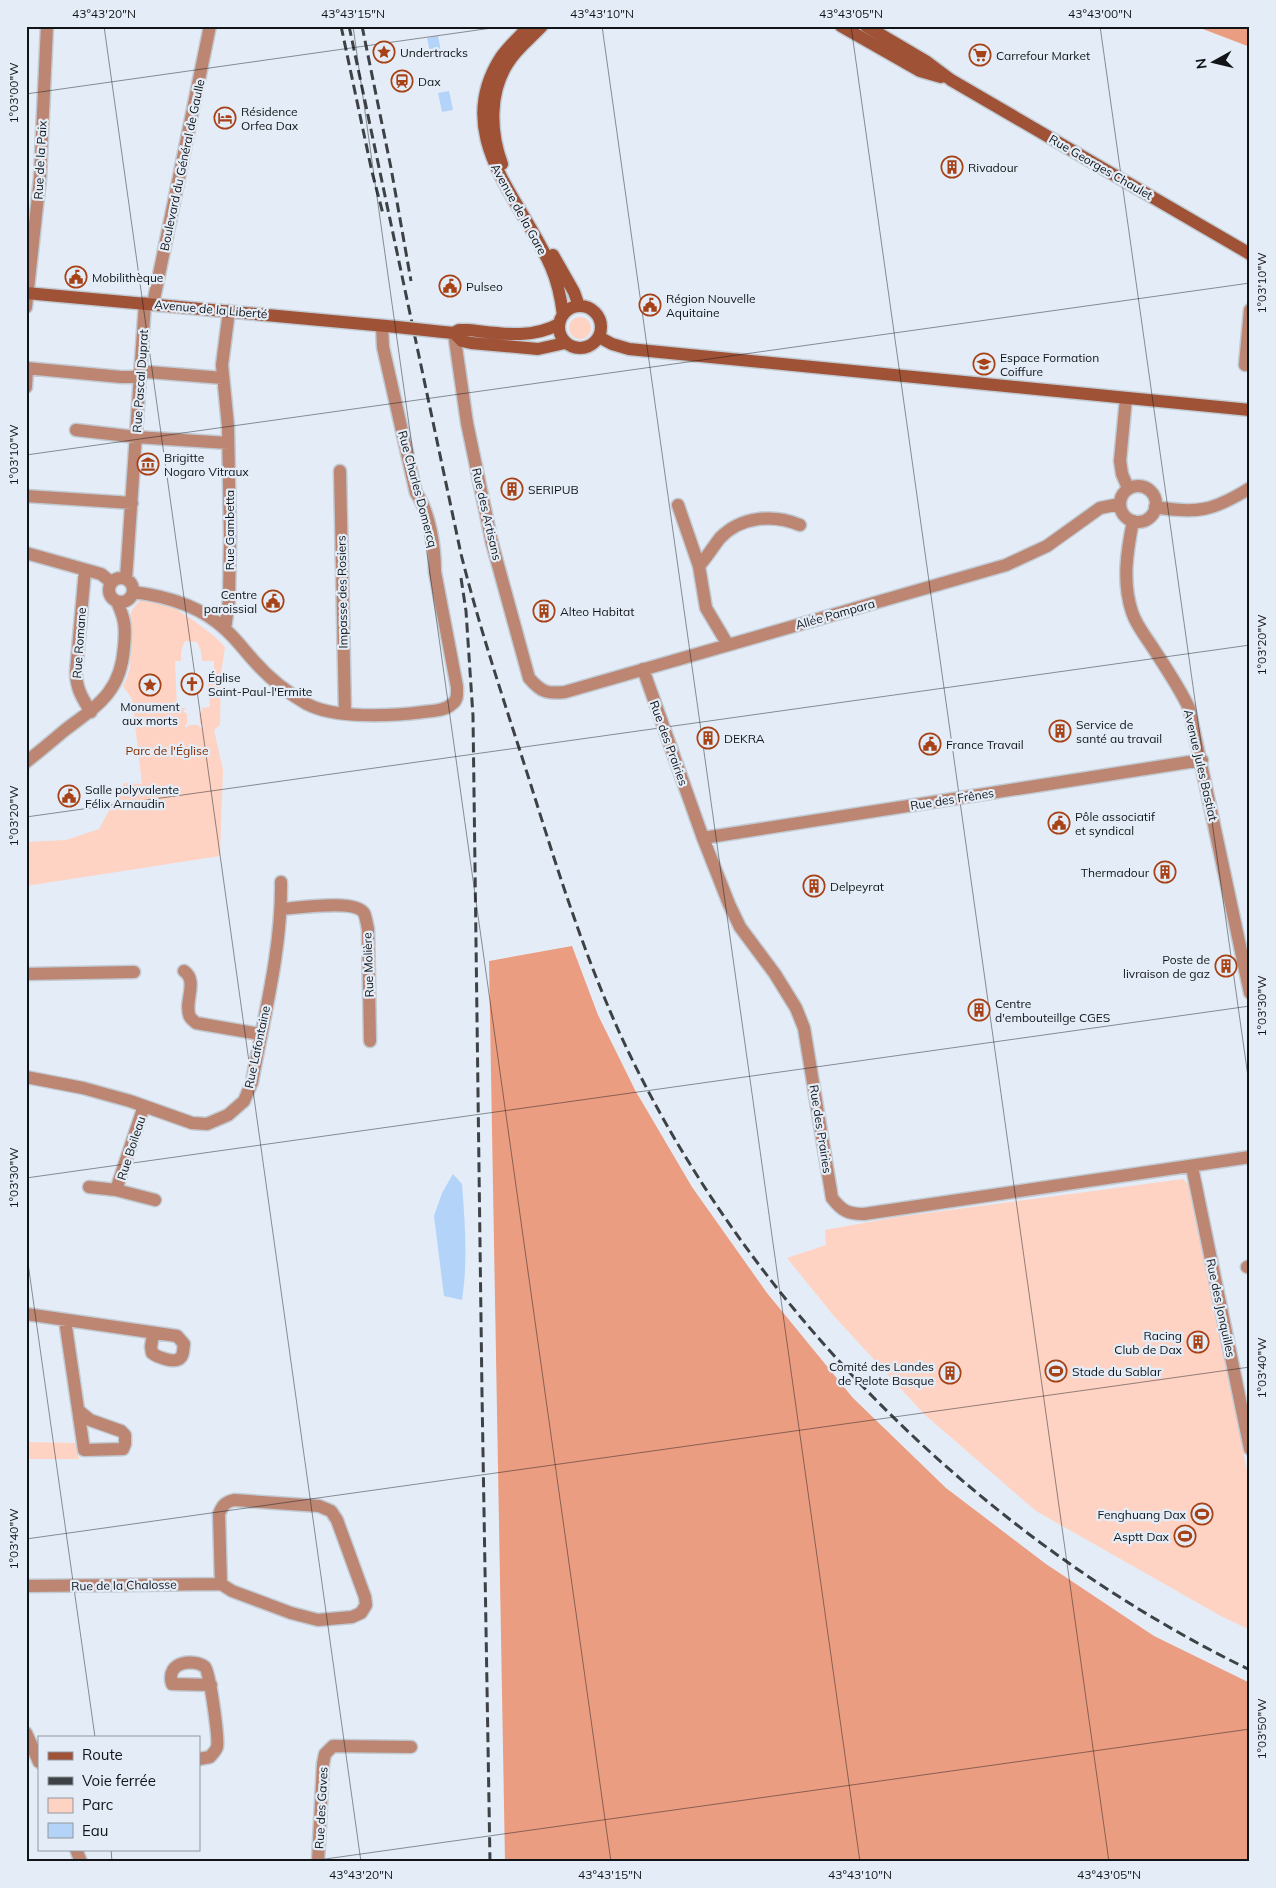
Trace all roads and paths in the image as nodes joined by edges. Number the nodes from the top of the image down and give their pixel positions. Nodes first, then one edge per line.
1 (47, 26) edge
2 (210, 26) edge
3 (529, 26) edge
4 (542, 26) edge
5 (842, 26) edge
6 (866, 26) edge
7 (951, 80) junction
8 (1250, 254) edge
9 (27, 293) edge
10 (150, 303) junction
11 (579, 306) junction
12 (26, 308) edge
13 (1250, 310) edge
14 (229, 311) junction
15 (561, 320) junction
16 (382, 326) junction
17 (454, 333) junction
18 (599, 337) junction
19 (565, 343) junction
20 (1244, 365) dead end
21 (27, 368) edge
22 (141, 373) junction
23 (223, 378) junction
24 (26, 387) edge
25 (1126, 398) junction
26 (1250, 410) edge
27 (76, 430) dead end
28 (136, 437) junction
29 (228, 443) junction
30 (340, 471) dead end
31 (1128, 488) junction
32 (1250, 488) edge
33 (26, 496) edge
34 (132, 502) junction
35 (1120, 504) junction
36 (678, 505) dead end
37 (1155, 507) junction
38 (1133, 520) junction
39 (800, 525) dead end
40 (26, 553) edge
41 (699, 566) junction
42 (85, 570) junction
43 (126, 579) junction
44 (111, 582) junction
45 (133, 592) junction
46 (117, 602) junction
47 (225, 629) junction
48 (728, 645) junction
49 (643, 669) junction
50 (538, 689) joint
51 (91, 712) junction
52 (344, 713) junction
53 (1202, 760) junction
54 (26, 762) edge
55 (704, 838) junction
56 (281, 882) dead end
57 (281, 909) junction
58 (184, 971) dead end
59 (134, 972) dead end
60 (26, 974) edge
61 (1250, 993) edge
62 (260, 1034) junction
63 (370, 1041) dead end
64 (26, 1077) edge
65 (144, 1106) junction
66 (1250, 1157) edge
67 (1192, 1167) junction
68 (89, 1187) dead end
69 (116, 1190) junction
70 (155, 1200) dead end
71 (26, 1314) edge
72 (65, 1320) junction
73 (153, 1334) dead end
74 (79, 1411) dead end
75 (1250, 1449) edge
76 (221, 1584) junction
77 (26, 1586) edge
78 (211, 1685) dead end
79 (26, 1733) edge
80 (411, 1747) dead end
81 (37, 1755) edge
82 (200, 1759) edge
83 (76, 1850) edge
84 (81, 1862) edge
85 (318, 1862) edge

1 - 9 street, Rue de la Paix
2 - 10 street, Boulevard du Général de Gaulle
3 - 15 main road, Avenue de la Gare
4 - 11 main road, Avenue de la Gare
5 - 7 main road, Rue Georges Chaulet
6 - 7 main road, Rue Georges Chaulet
7 - 8 main road, Rue Georges Chaulet
9 - 10 main road, Avenue de la Liberté
9 - 12 street, Rue de la Paix
10 - 14 main road, Avenue de la Liberté
10 - 22 street, Rue Pascal Duprat
11 - 15 main road
11 - 18 main road
13 - 20 street
14 - 16 main road, Avenue de la Liberté
14 - 23 street, Rue Gambetta
15 - 17 main road
15 - 19 main road
16 - 17 main road, Avenue de la Liberté, bridge
16 - 52 street, Rue Charles Domercq
17 - 19 main road
17 - 50 street, Rue des Artisans
18 - 19 main road
18 - 25 main road
21 - 22 street
21 - 24 street
22 - 23 street
22 - 28 street, Rue Pascal Duprat
23 - 29 street, Rue Gambetta
25 - 26 main road
25 - 31 street
27 - 28 street
28 - 29 street
28 - 34 street, Rue Pascal Duprat
29 - 47 street, Rue Gambetta
30 - 52 street, Impasse des Rosiers
31 - 35 street
31 - 37 street
32 - 37 street
33 - 34 street
34 - 43 street, Rue Pascal Duprat
35 - 38 street
35 - 48 street, Allée Pampara
36 - 41 street
37 - 38 street
38 - 53 street, Avenue Jules Bastiat
39 - 41 street
40 - 42 street
41 - 48 street
42 - 44 street
42 - 51 street, Rue Romane
43 - 44 street
43 - 45 street
44 - 46 street
45 - 46 street
45 - 47 street
46 - 51 street
47 - 52 street
48 - 49 street, Allée Pampara
49 - 50 street, Allée Pampara
49 - 55 street, Rue des Prairies
51 - 54 street
53 - 55 street, Rue des Frênes
53 - 61 street, Avenue Jules Bastiat
55 - 67 street, Rue des Prairies
56 - 57 street, Rue Lafontaine
57 - 62 street, Rue Lafontaine
57 - 63 street, Rue Molière
58 - 62 street
59 - 60 street
62 - 65 street, Rue Lafontaine
64 - 65 street, Rue Lafontaine
65 - 69 street, Rue Boileau
66 - 67 street, Rue des Prairies
67 - 75 street, Rue des Jonquilles
68 - 69 street, Rue Boileau
69 - 70 street, Rue Boileau
71 - 72 street
72 - 73 street
72 - 74 street
76 - 76 street, Rue de la Chalosse
76 - 77 street, Rue de la Chalosse
78 - 82 street
79 - 81 street
80 - 85 street, Rue des Gaves
83 - 84 street

